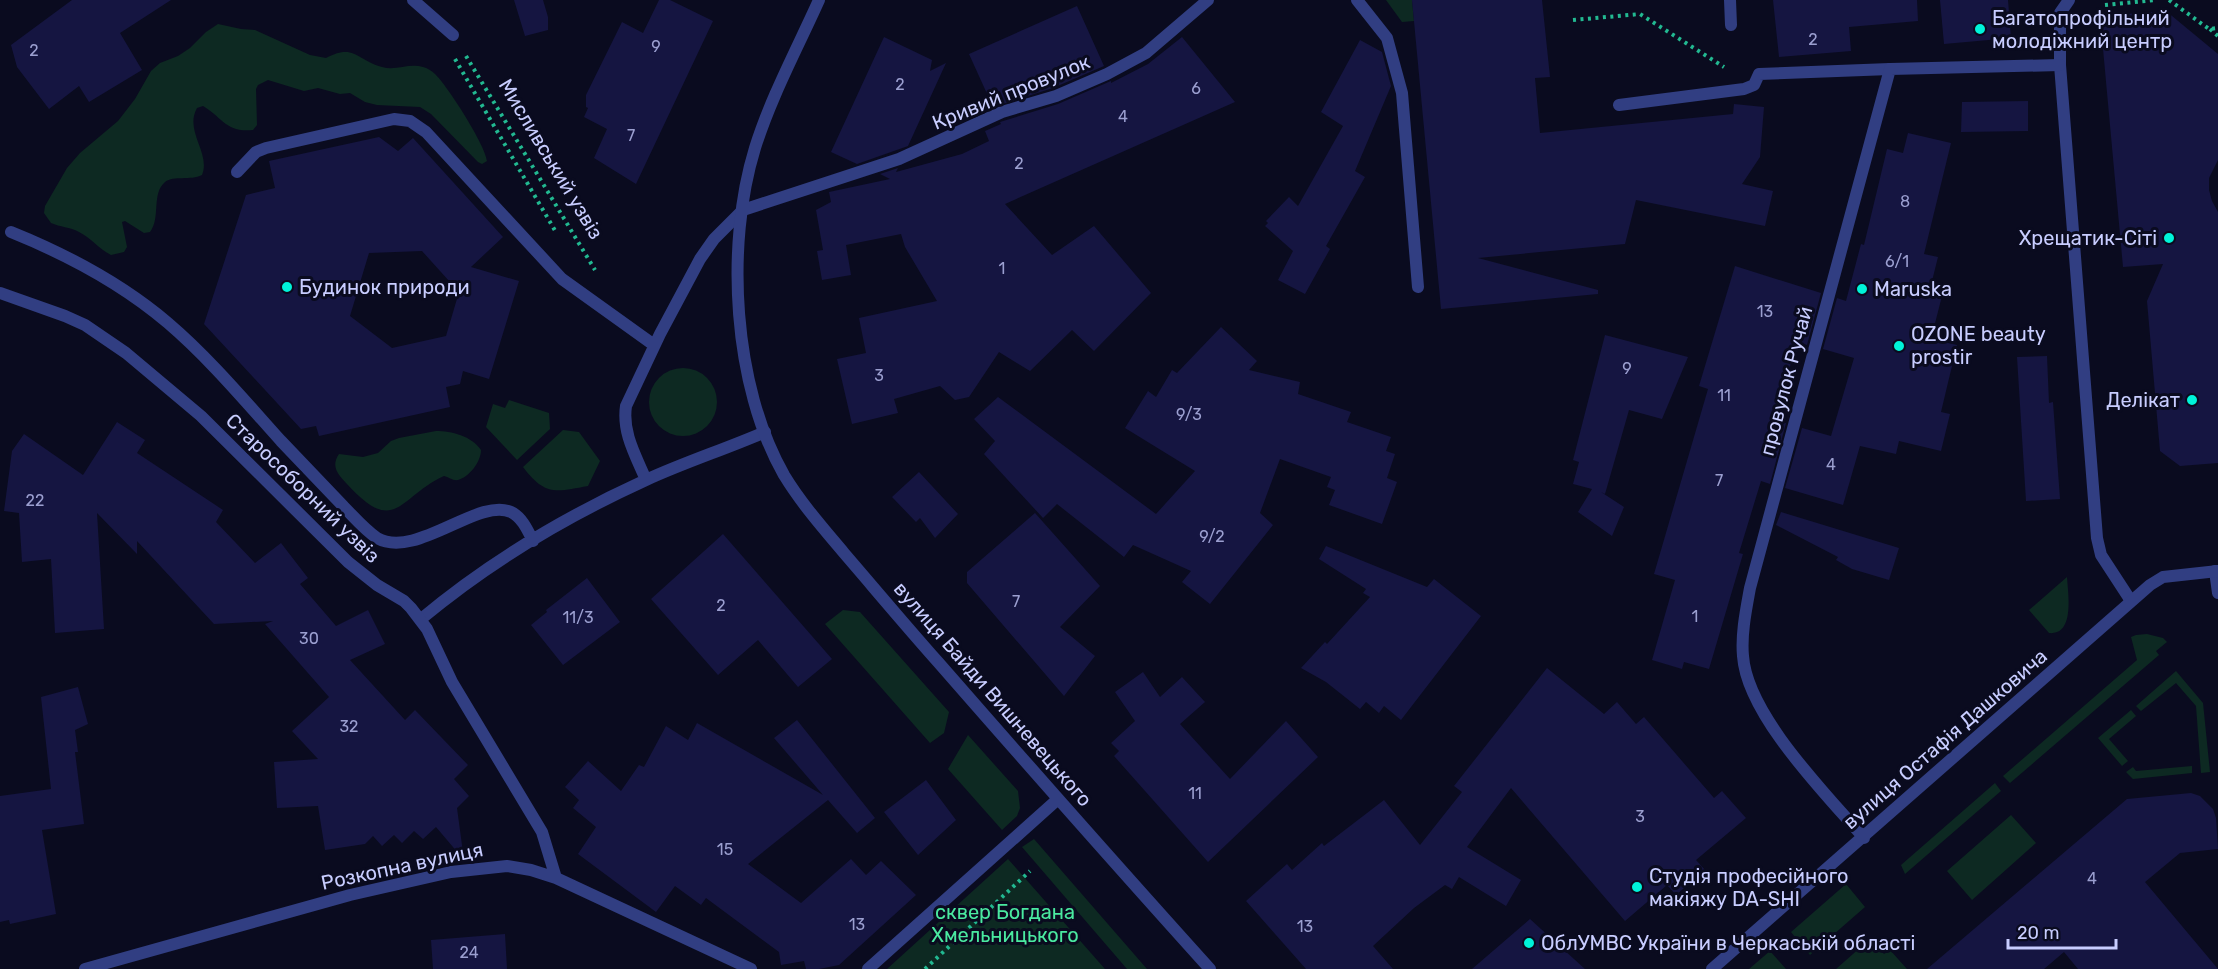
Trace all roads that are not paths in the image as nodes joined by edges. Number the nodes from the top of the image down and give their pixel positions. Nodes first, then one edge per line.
1 (413, 0) edge
2 (819, 0) edge
3 (1208, 0) edge
4 (1357, 0) edge
5 (1730, 0) edge
6 (2069, 0) edge
7 (1731, 25) dead end
8 (453, 35) road end
9 (2060, 65) junction
10 (1890, 69) junction
11 (1619, 105) dead end
12 (237, 172) dead end
13 (743, 210) junction
14 (11, 232) dead end
15 (1418, 287) dead end
16 (0, 292) edge
17 (654, 345) junction
18 (765, 432) junction
19 (646, 480) junction
20 (533, 541) junction
21 (2217, 571) edge
22 (2218, 592) edge
23 (2131, 601) junction
24 (421, 619) junction
25 (1058, 799) junction
26 (1864, 838) junction
27 (556, 878) junction
28 (85, 969) edge
29 (751, 969) edge
30 (868, 969) edge
31 (1209, 969) edge
32 (1712, 969) edge

1 - 8 street
2 - 13 street, вулиця Байди Вишневецького
3 - 13 street, Кривий провулок
4 - 15 street
5 - 7 street
6 - 9 street
9 - 10 street
9 - 23 street
10 - 11 street
10 - 26 street, провулок Ручай
12 - 17 street
13 - 17 street
13 - 18 street, вулиця Байди Вишневецького
14 - 20 street
16 - 24 street, Старособорний узвіз
17 - 19 street
18 - 19 street
18 - 25 street, вулиця Байди Вишневецького
19 - 20 street
20 - 24 street
21 - 22 street
21 - 23 street, вулиця Остафія Дашковича
23 - 26 street, вулиця Остафія Дашковича
24 - 27 street, Старособорний узвіз
25 - 30 street
25 - 31 street, вулиця Байди Вишневецького
26 - 32 street, вулиця Остафія Дашковича
27 - 28 street, Розкопна вулиця
27 - 29 street, Розкопна вулиця

